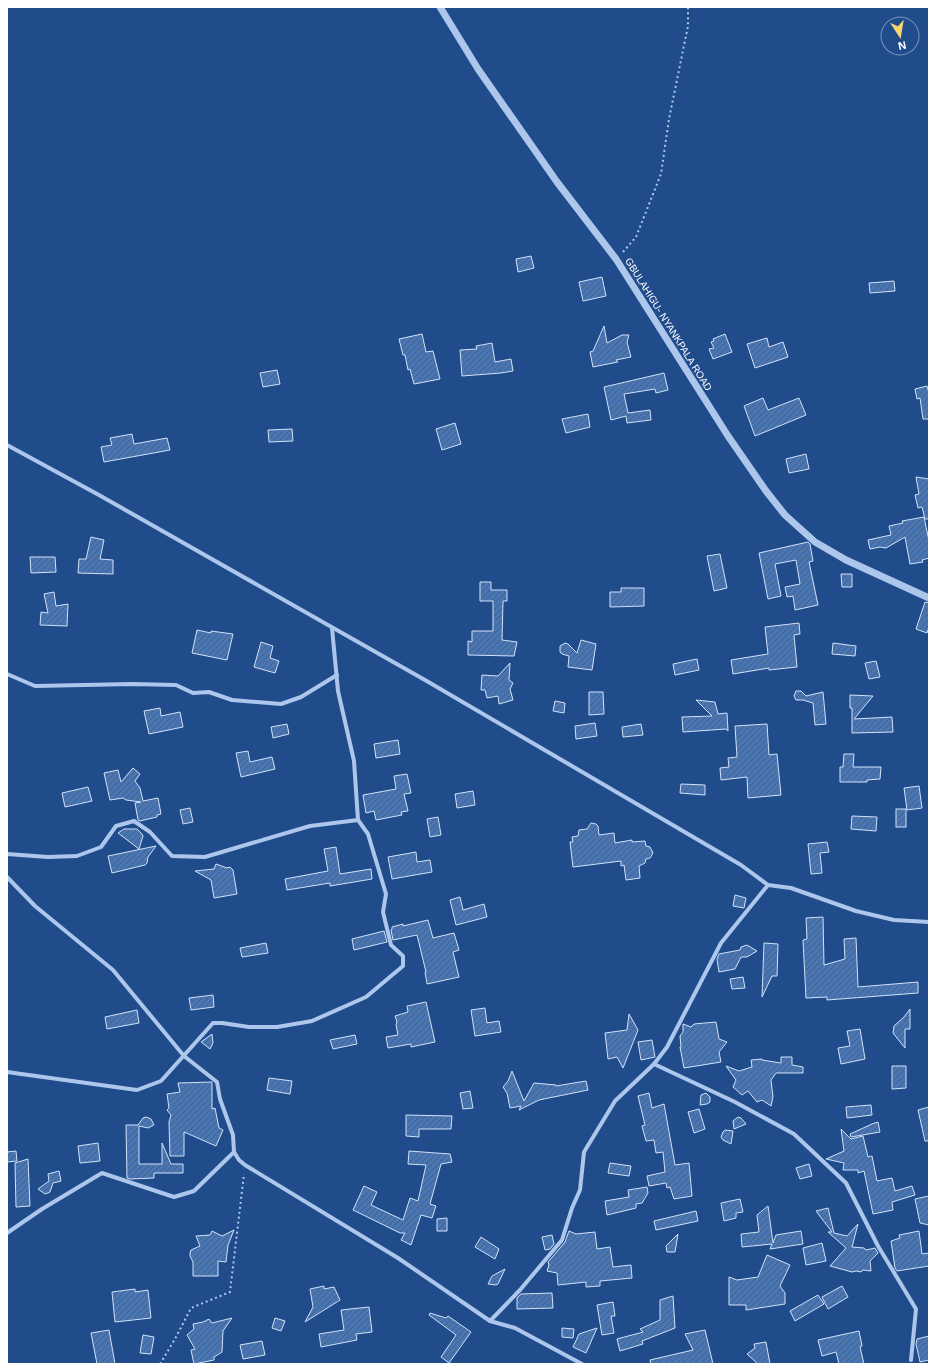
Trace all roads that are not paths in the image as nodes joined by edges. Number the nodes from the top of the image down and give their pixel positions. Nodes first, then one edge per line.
1 (440, 7) edge
2 (7, 445) edge
3 (929, 598) edge
4 (332, 628) junction
5 (7, 674) edge
6 (337, 675) junction
7 (358, 820) junction
8 (7, 854) edge
9 (7, 877) edge
10 (768, 885) junction
11 (929, 922) edge
12 (184, 1056) junction
13 (654, 1064) junction
14 (7, 1072) edge
15 (234, 1152) junction
16 (7, 1234) edge
17 (490, 1321) junction
18 (911, 1360) dead end
19 (582, 1364) edge

1 - 3 street, GBULAHIGU- NYANKPALA ROAD
2 - 4 street
4 - 6 street
4 - 10 street
5 - 6 street
6 - 7 street
7 - 8 street
7 - 12 street
9 - 12 street
10 - 11 street
10 - 13 street
12 - 14 street
12 - 15 street
13 - 17 street
13 - 18 street
15 - 16 street
15 - 17 street
17 - 19 street

